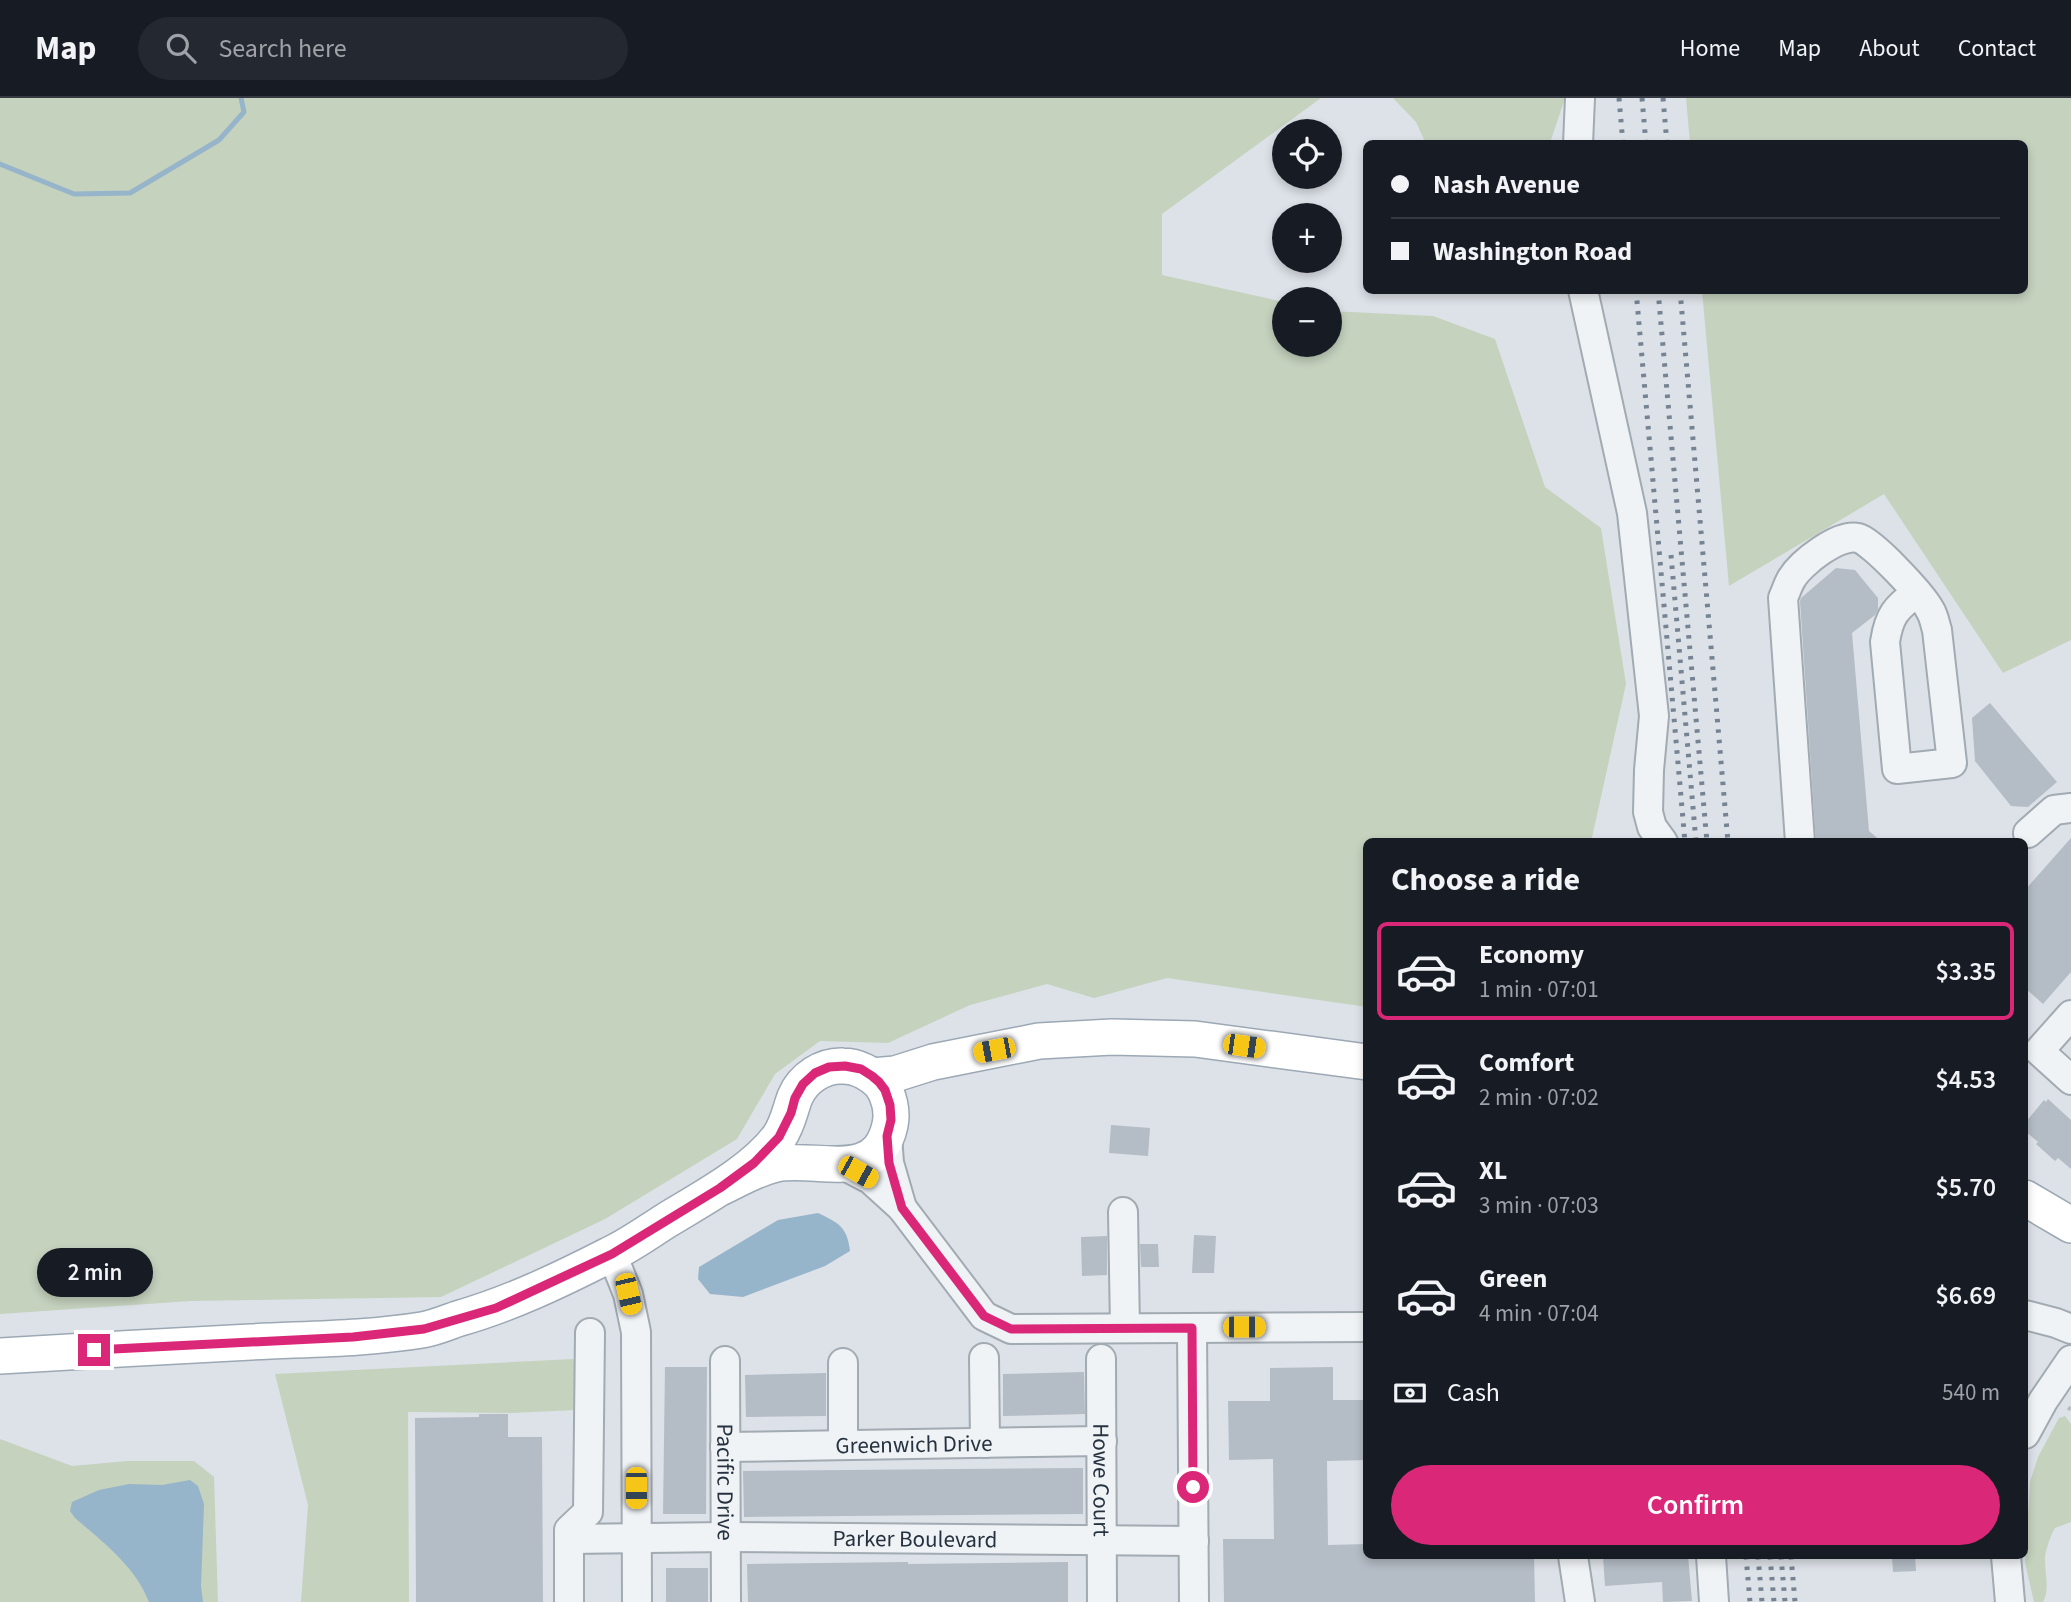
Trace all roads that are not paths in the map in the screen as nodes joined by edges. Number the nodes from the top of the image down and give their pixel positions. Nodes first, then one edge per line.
1 (1580, 98) edge
2 (1578, 140) edge
3 (1584, 294) edge
4 (1917, 592) junction
5 (2071, 808) edge
6 (2028, 832) dead end
7 (1660, 838) edge
8 (1800, 838) edge
9 (2071, 1015) edge
10 (994, 1050) junction
11 (1363, 1061) edge
12 (872, 1076) junction
13 (2071, 1080) edge
14 (791, 1113) junction
15 (889, 1128) junction
16 (837, 1165) junction
17 (720, 1188) junction
18 (2028, 1200) edge
19 (902, 1208) junction
20 (1123, 1212) dead end
21 (2071, 1225) edge
22 (612, 1254) junction
23 (2028, 1316) edge
24 (1363, 1326) edge
25 (1125, 1328) junction
26 (1192, 1328) junction
27 (2071, 1329) edge
28 (590, 1333) dead end
29 (0, 1356) edge
30 (984, 1358) dead end
31 (1101, 1359) dead end
32 (725, 1361) dead end
33 (843, 1363) dead end
34 (2068, 1371) edge
35 (2028, 1430) edge
36 (1102, 1441) junction
37 (985, 1443) junction
38 (843, 1445) junction
39 (725, 1447) junction
40 (726, 1537) junction
41 (569, 1539) junction
42 (636, 1539) junction
43 (1102, 1541) junction
44 (1194, 1541) junction
45 (1573, 1559) edge
46 (1711, 1559) edge
47 (2006, 1559) edge
48 (569, 1602) edge
49 (637, 1602) edge
50 (726, 1602) edge
51 (1102, 1602) edge
52 (1194, 1602) edge
53 (1580, 1602) edge
54 (1714, 1602) edge
55 (2010, 1602) edge

1 - 2 street
3 - 7 street
4 - 4 street
4 - 8 street
5 - 6 street
9 - 13 street
10 - 11 main road
10 - 12 main road
10 - 15 main road
12 - 14 main road
12 - 15 main road
14 - 16 main road
14 - 17 main road
15 - 16 main road
15 - 19 street
16 - 17 main road
16 - 19 street
17 - 22 main road
18 - 21 main road
19 - 25 street
20 - 25 street
22 - 29 main road
22 - 42 street
23 - 27 street
24 - 26 street
25 - 26 street
26 - 44 street
28 - 41 street
30 - 37 street
31 - 36 street, Howe Court
32 - 39 street, Pacific Drive
33 - 38 street
34 - 35 street
36 - 37 street, Greenwich Drive
36 - 43 street, Howe Court
37 - 38 street, Greenwich Drive
38 - 39 street, Greenwich Drive
39 - 40 street, Pacific Drive
40 - 42 street, Parker Boulevard
40 - 43 street, Parker Boulevard
40 - 50 street, Pacific Drive
41 - 42 street, Parker Boulevard
41 - 48 street
42 - 49 street
43 - 44 street, Parker Boulevard
43 - 51 street, Howe Court
44 - 52 street
45 - 53 street
46 - 54 street
47 - 55 street

